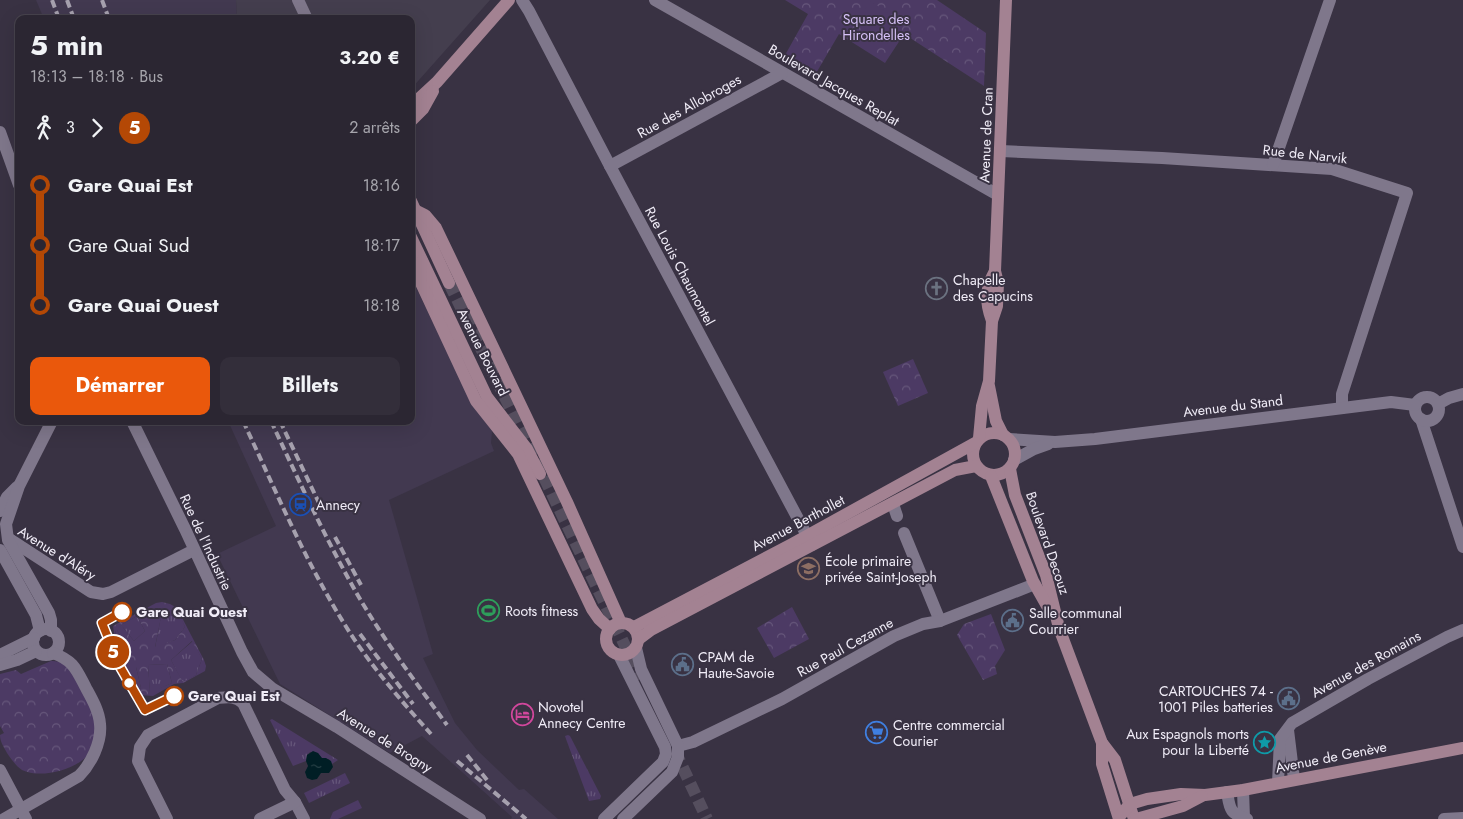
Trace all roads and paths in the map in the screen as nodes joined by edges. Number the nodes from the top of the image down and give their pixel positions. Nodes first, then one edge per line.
1 (298, 0) edge
2 (509, 0) edge
3 (522, 0) edge
4 (655, 0) edge
5 (1006, 0) edge
6 (1330, 0) edge
7 (305, 15) edge
8 (782, 73) junction
9 (437, 82) junction
10 (415, 102) edge
11 (415, 118) edge
12 (0, 132) edge
13 (1001, 151) junction
14 (1273, 165) junction
15 (610, 166) junction
16 (15, 174) edge
17 (998, 195) junction
18 (415, 207) edge
19 (415, 209) edge
20 (415, 246) edge
21 (422, 261) junction
22 (448, 283) tunnel mouth
23 (989, 381) junction
24 (1463, 394) edge
25 (1438, 404) junction
26 (1415, 406) junction
27 (1342, 408) junction
28 (1421, 420) junction
29 (50, 425) edge
30 (135, 425) edge
31 (1006, 437) junction
32 (977, 441) junction
33 (1055, 442) junction
34 (1012, 464) junction
35 (976, 466) junction
36 (540, 474) dead end
37 (991, 476) junction
38 (19, 486) junction
39 (0, 510) edge
40 (904, 533) dead end
41 (6, 536) junction
42 (810, 541) junction
43 (1463, 546) edge
44 (0, 550) edge
45 (194, 550) junction
46 (1030, 586) dead end
47 (940, 621) junction
48 (1463, 622) edge
49 (621, 623) junction
50 (1059, 628) junction
51 (610, 629) junction
52 (1463, 630) edge
53 (41, 633) junction
54 (1447, 636) junction
55 (636, 638) junction
56 (36, 651) junction
57 (53, 653) junction
58 (0, 655) edge
59 (619, 655) junction
60 (0, 665) edge
61 (273, 689) joint
62 (1288, 730) junction
63 (1102, 743) junction
64 (678, 746) junction
65 (1463, 748) edge
66 (0, 770) edge
67 (1294, 779) junction
68 (1278, 783) junction
69 (1243, 790) junction
70 (1227, 792) junction
71 (1205, 795) junction
72 (295, 802) junction
73 (1130, 804) junction
74 (24, 814) edge
75 (1119, 818) edge
76 (1463, 818) edge
77 (4, 819) edge
78 (167, 819) edge
79 (260, 819) edge
80 (304, 819) edge
81 (480, 819) edge
82 (604, 819) edge
83 (623, 819) edge
84 (1134, 819) edge
85 (1246, 819) edge
86 (1444, 819) edge

1 - 7 street
2 - 9 main road
3 - 15 street, Rue Louis Chaumontel
4 - 8 street, Boulevard Jacques Replat
5 - 13 main road, Avenue de Cran
6 - 14 street
8 - 15 street, Rue des Allobroges
8 - 17 street, Boulevard Jacques Replat
9 - 10 main road
9 - 11 main road
12 - 16 street
13 - 14 street, Rue de Narvik
13 - 17 main road, Avenue de Cran
14 - 27 street, Rue de Narvik
15 - 42 street, Rue Louis Chaumontel
17 - 23 main road, Avenue de Cran
18 - 49 main road
19 - 22 main road
20 - 21 main road, Avenue Bouvard
21 - 36 main road, Avenue Bouvard
21 - 51 main road
23 - 31 main road, Avenue de Cran
23 - 32 main road, Avenue de Cran
24 - 25 street
25 - 26 street
25 - 28 street
26 - 27 street, Avenue du Stand
26 - 28 street
27 - 33 street, Avenue du Stand
28 - 43 street
29 - 38 street
30 - 45 street, Rue de l'Industrie
31 - 32 main road
31 - 33 street, Avenue du Stand
31 - 34 main road
32 - 35 main road
32 - 42 main road, Avenue Berthollet
33 - 34 street, Avenue du Stand
34 - 37 main road
34 - 50 main road, Boulevard Decouz
35 - 37 main road
35 - 42 main road, Avenue Berthollet
37 - 50 main road, Boulevard Decouz
38 - 39 street
38 - 41 street
40 - 47 street
41 - 45 street, Avenue d'Aléry
41 - 53 street, Avenue d'Aléry
42 - 55 main road, Avenue Berthollet
44 - 53 street, Avenue d'Aléry
45 - 61 street, Rue de l'Industrie
46 - 47 street, Rue Paul Cezanne
47 - 64 street, Rue Paul Cezanne
48 - 54 street
49 - 51 main road
49 - 55 main road
50 - 63 main road, Boulevard Decouz
51 - 59 main road
52 - 54 street, Avenue des Romains
53 - 56 street
53 - 57 street
53 - 58 street
54 - 62 street, Avenue des Romains
55 - 59 main road
55 - 64 street
56 - 57 street
56 - 60 street
57 - 74 street
59 - 82 street
61 - 81 street, Avenue de Brogny
62 - 67 street
62 - 68 street, Avenue des Romains
63 - 73 main road, Boulevard Decouz
63 - 75 main road, Boulevard Decouz
64 - 83 street
65 - 67 main road, Avenue de Genève
66 - 74 street
67 - 68 main road, Avenue de Genève
68 - 69 main road, Avenue de Genève
69 - 70 main road, Avenue de Genève
69 - 85 street
70 - 71 main road, Avenue de Genève
70 - 85 street
71 - 73 main road, Avenue de Genève
71 - 84 main road, Avenue de Genève
72 - 78 street
72 - 79 street
72 - 80 street
73 - 75 main road
73 - 84 main road, Boulevard Decouz
74 - 77 street
75 - 84 main road, Avenue de Genève
76 - 86 street

